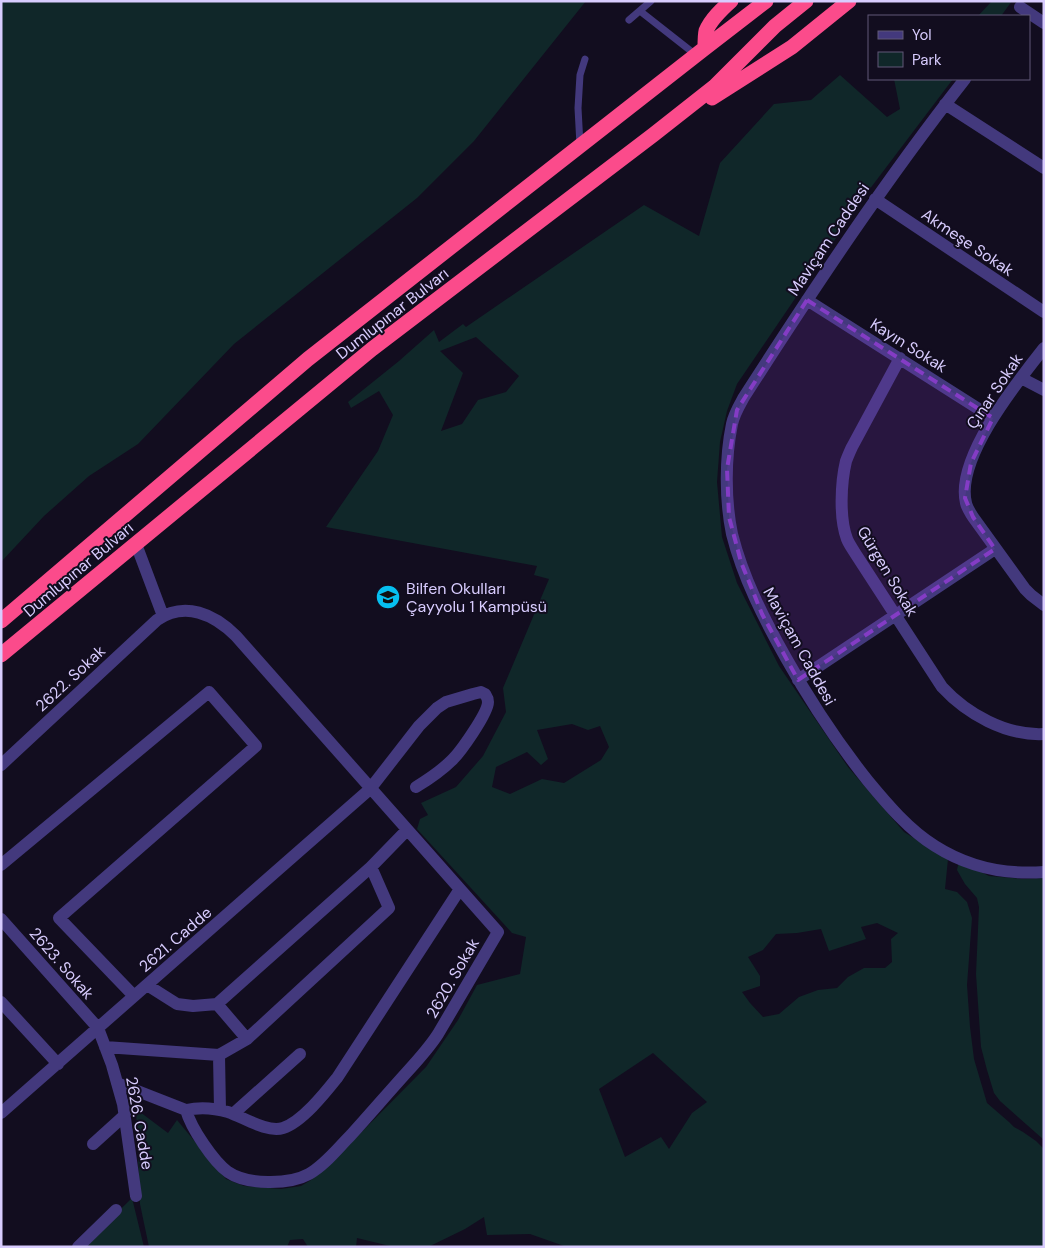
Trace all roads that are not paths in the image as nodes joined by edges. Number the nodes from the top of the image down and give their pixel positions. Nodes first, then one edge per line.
1 (651, 1) edge
2 (731, 1) edge
3 (806, 1) edge
4 (849, 1) edge
5 (762, 4) edge
6 (1019, 8) edge
7 (640, 11) junction
8 (629, 20) dead end
9 (1044, 23) edge
10 (700, 51) junction
11 (585, 59) dead end
12 (963, 80) edge
13 (945, 104) junction
14 (653, 135) junction
15 (580, 145) junction
16 (1044, 168) edge
17 (875, 199) junction
18 (807, 300) junction
19 (1044, 312) edge
20 (1044, 348) edge
21 (900, 358) junction
22 (1021, 378) junction
23 (1044, 390) edge
24 (993, 418) junction
25 (136, 544) junction
26 (996, 549) junction
27 (1044, 605) edge
28 (895, 615) junction
29 (163, 616) junction
30 (1, 621) edge
31 (1, 655) edge
32 (798, 680) junction
33 (1044, 734) edge
34 (1, 765) edge
35 (416, 786) dead end
36 (370, 788) junction
37 (407, 830) junction
38 (1, 865) edge
39 (371, 867) junction
40 (1044, 872) edge
41 (460, 889) junction
42 (1, 919) edge
43 (147, 985) junction
44 (134, 996) junction
45 (1, 1002) edge
46 (217, 1004) junction
47 (98, 1028) junction
48 (247, 1039) junction
49 (106, 1047) junction
50 (300, 1054) dead end
51 (219, 1055) junction
52 (58, 1064) junction
53 (117, 1083) junction
54 (186, 1110) junction
55 (220, 1110) junction
56 (1, 1113) edge
57 (233, 1114) junction
58 (125, 1115) junction
59 (93, 1144) dead end
60 (136, 1196) dead end
61 (116, 1210) dead end
62 (78, 1247) edge

1 - 7 lane
2 - 10 highway
3 - 14 highway, Dumlupınar Bulvarı
4 - 14 highway
5 - 10 highway, Dumlupınar Bulvarı
6 - 9 street
7 - 8 lane
7 - 10 lane
10 - 15 highway, Dumlupınar Bulvarı
11 - 15 lane
12 - 13 street, Maviçam Caddesi
13 - 16 street
13 - 17 street, Maviçam Caddesi
14 - 25 highway, Dumlupınar Bulvarı
15 - 30 highway, Dumlupınar Bulvarı
17 - 18 street, Maviçam Caddesi
17 - 19 street, Akmeşe Sokak
18 - 21 street, Kayın Sokak
18 - 32 street, Maviçam Caddesi
20 - 22 street, Çınar Sokak
21 - 24 street, Kayın Sokak
21 - 28 street, Gürgen Sokak
22 - 23 street
22 - 24 street, Çınar Sokak
24 - 26 street, Çınar Sokak
25 - 29 street
25 - 31 highway, Dumlupınar Bulvarı
26 - 27 street, Çınar Sokak
26 - 28 street
28 - 32 street
28 - 33 street, Gürgen Sokak
29 - 34 street, 2622. Sokak
29 - 36 street, 2620. Sokak
32 - 40 street, Maviçam Caddesi
35 - 36 street, 2621. Cadde
36 - 37 street, 2620. Sokak
36 - 43 street, 2621. Cadde
37 - 39 street
37 - 41 street, 2620. Sokak
38 - 44 street
39 - 46 street
39 - 48 street
41 - 54 street, 2620. Sokak
41 - 57 street
42 - 47 street, 2623. Sokak
43 - 44 street, 2621. Cadde
43 - 46 street
44 - 47 street, 2621. Cadde
45 - 52 street
46 - 48 street
47 - 49 street, 2626. Cadde
47 - 52 street, 2621. Cadde
48 - 51 street
49 - 51 street
49 - 53 street, 2626. Cadde
50 - 57 street
51 - 55 street
52 - 56 street, 2621. Cadde
53 - 54 street
53 - 58 street, 2626. Cadde
54 - 55 street
55 - 57 street
58 - 59 street
58 - 60 street, 2626. Cadde
61 - 62 street

